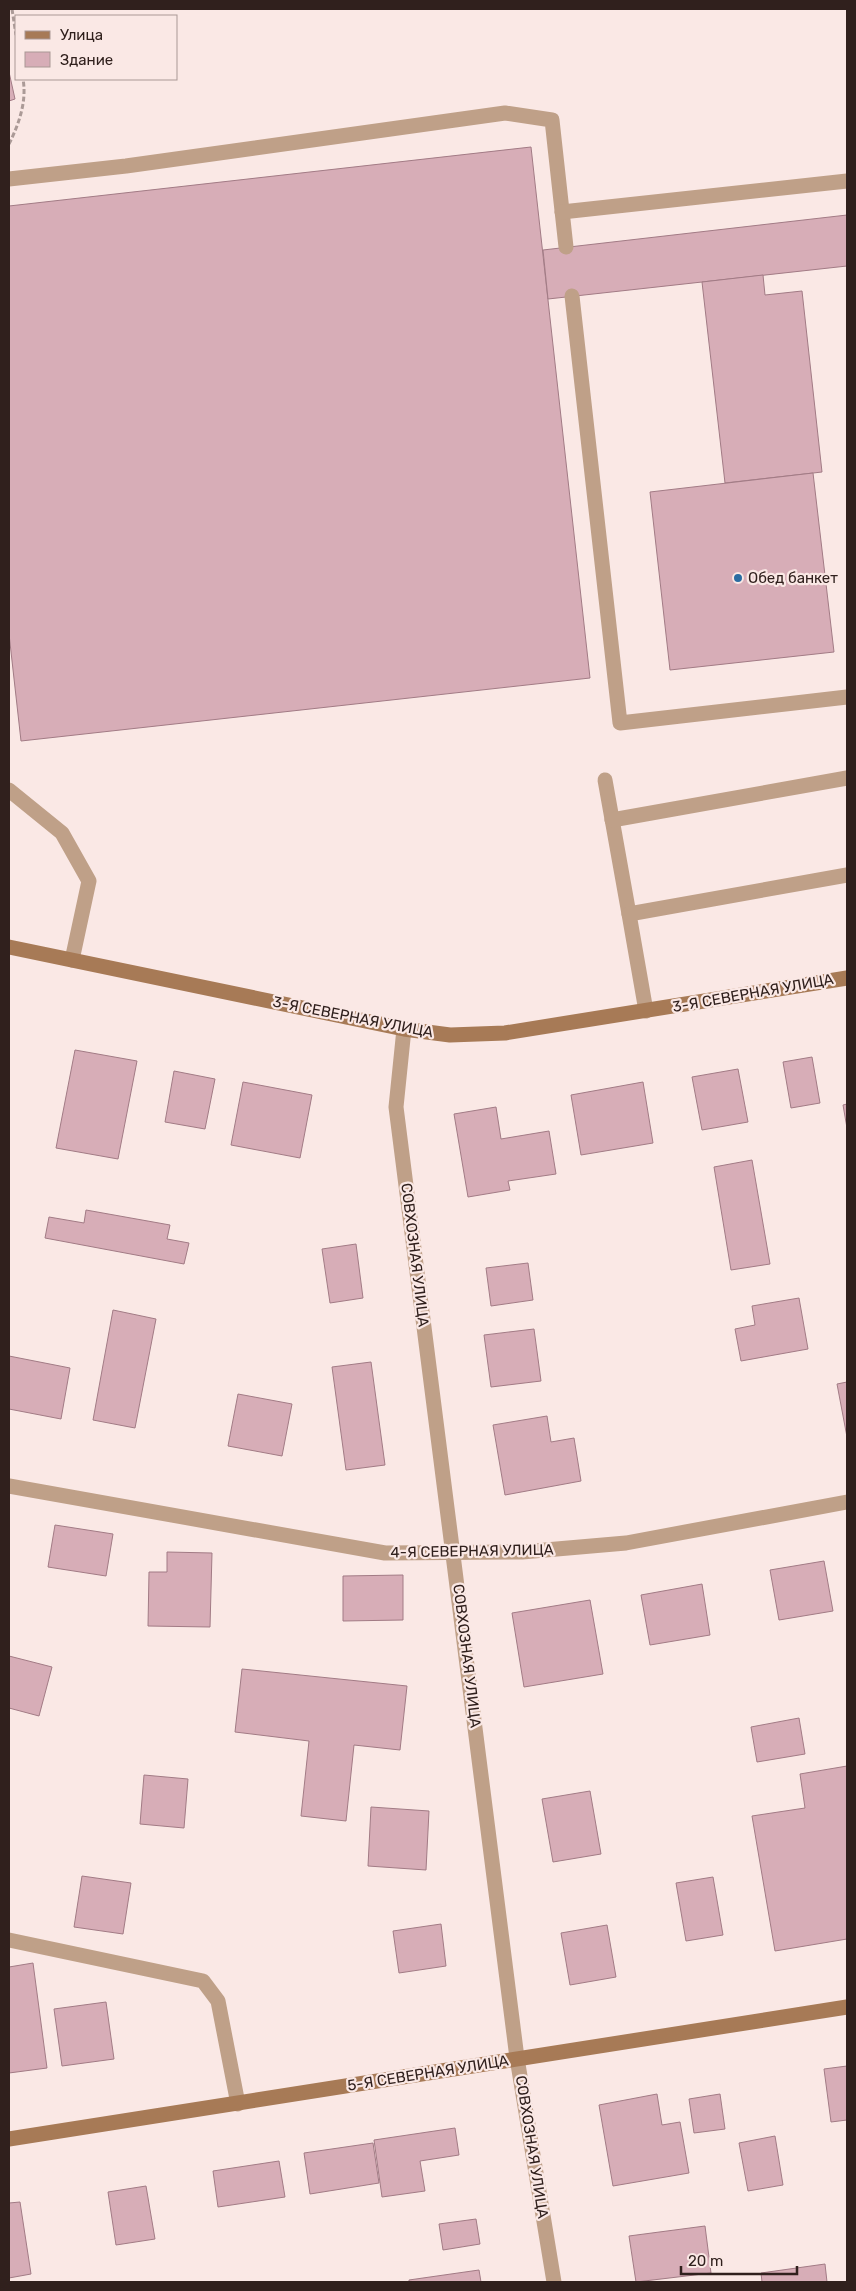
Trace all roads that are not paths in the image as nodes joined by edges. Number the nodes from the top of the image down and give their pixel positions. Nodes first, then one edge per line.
1 (9, 179) edge
2 (847, 181) edge
3 (562, 212) junction
4 (566, 246) dead end
5 (572, 296) dead end
6 (847, 697) edge
7 (847, 778) edge
8 (605, 780) dead end
9 (9, 790) edge
10 (612, 820) junction
11 (847, 875) edge
12 (629, 914) junction
13 (9, 947) edge
14 (72, 960) junction
15 (847, 978) edge
16 (646, 1011) junction
17 (404, 1029) junction
18 (9, 1486) edge
19 (847, 1502) edge
20 (454, 1554) junction
21 (9, 1940) edge
22 (847, 2007) edge
23 (517, 2058) junction
24 (238, 2104) junction
25 (9, 2139) edge
26 (554, 2282) edge

1 - 3 street
2 - 3 street
3 - 4 street
5 - 6 street
7 - 10 street
8 - 10 street
9 - 14 street
10 - 12 street
11 - 12 street
12 - 16 street
13 - 14 main road, 3-Я СЕВЕРНАЯ УЛИЦА
14 - 17 main road, 3-Я СЕВЕРНАЯ УЛИЦА
15 - 16 main road, 3-Я СЕВЕРНАЯ УЛИЦА
16 - 17 main road, 3-Я СЕВЕРНАЯ УЛИЦА
17 - 20 street, СОВХОЗНАЯ УЛИЦА
18 - 20 street, 4-Я СЕВЕРНАЯ УЛИЦА
19 - 20 street, 4-Я СЕВЕРНАЯ УЛИЦА
20 - 23 street, СОВХОЗНАЯ УЛИЦА
21 - 24 street
22 - 23 main road, 5-Я СЕВЕРНАЯ УЛИЦА
23 - 24 main road, 5-Я СЕВЕРНАЯ УЛИЦА
23 - 26 street, СОВХОЗНАЯ УЛИЦА
24 - 25 main road, 5-Я СЕВЕРНАЯ УЛИЦА

